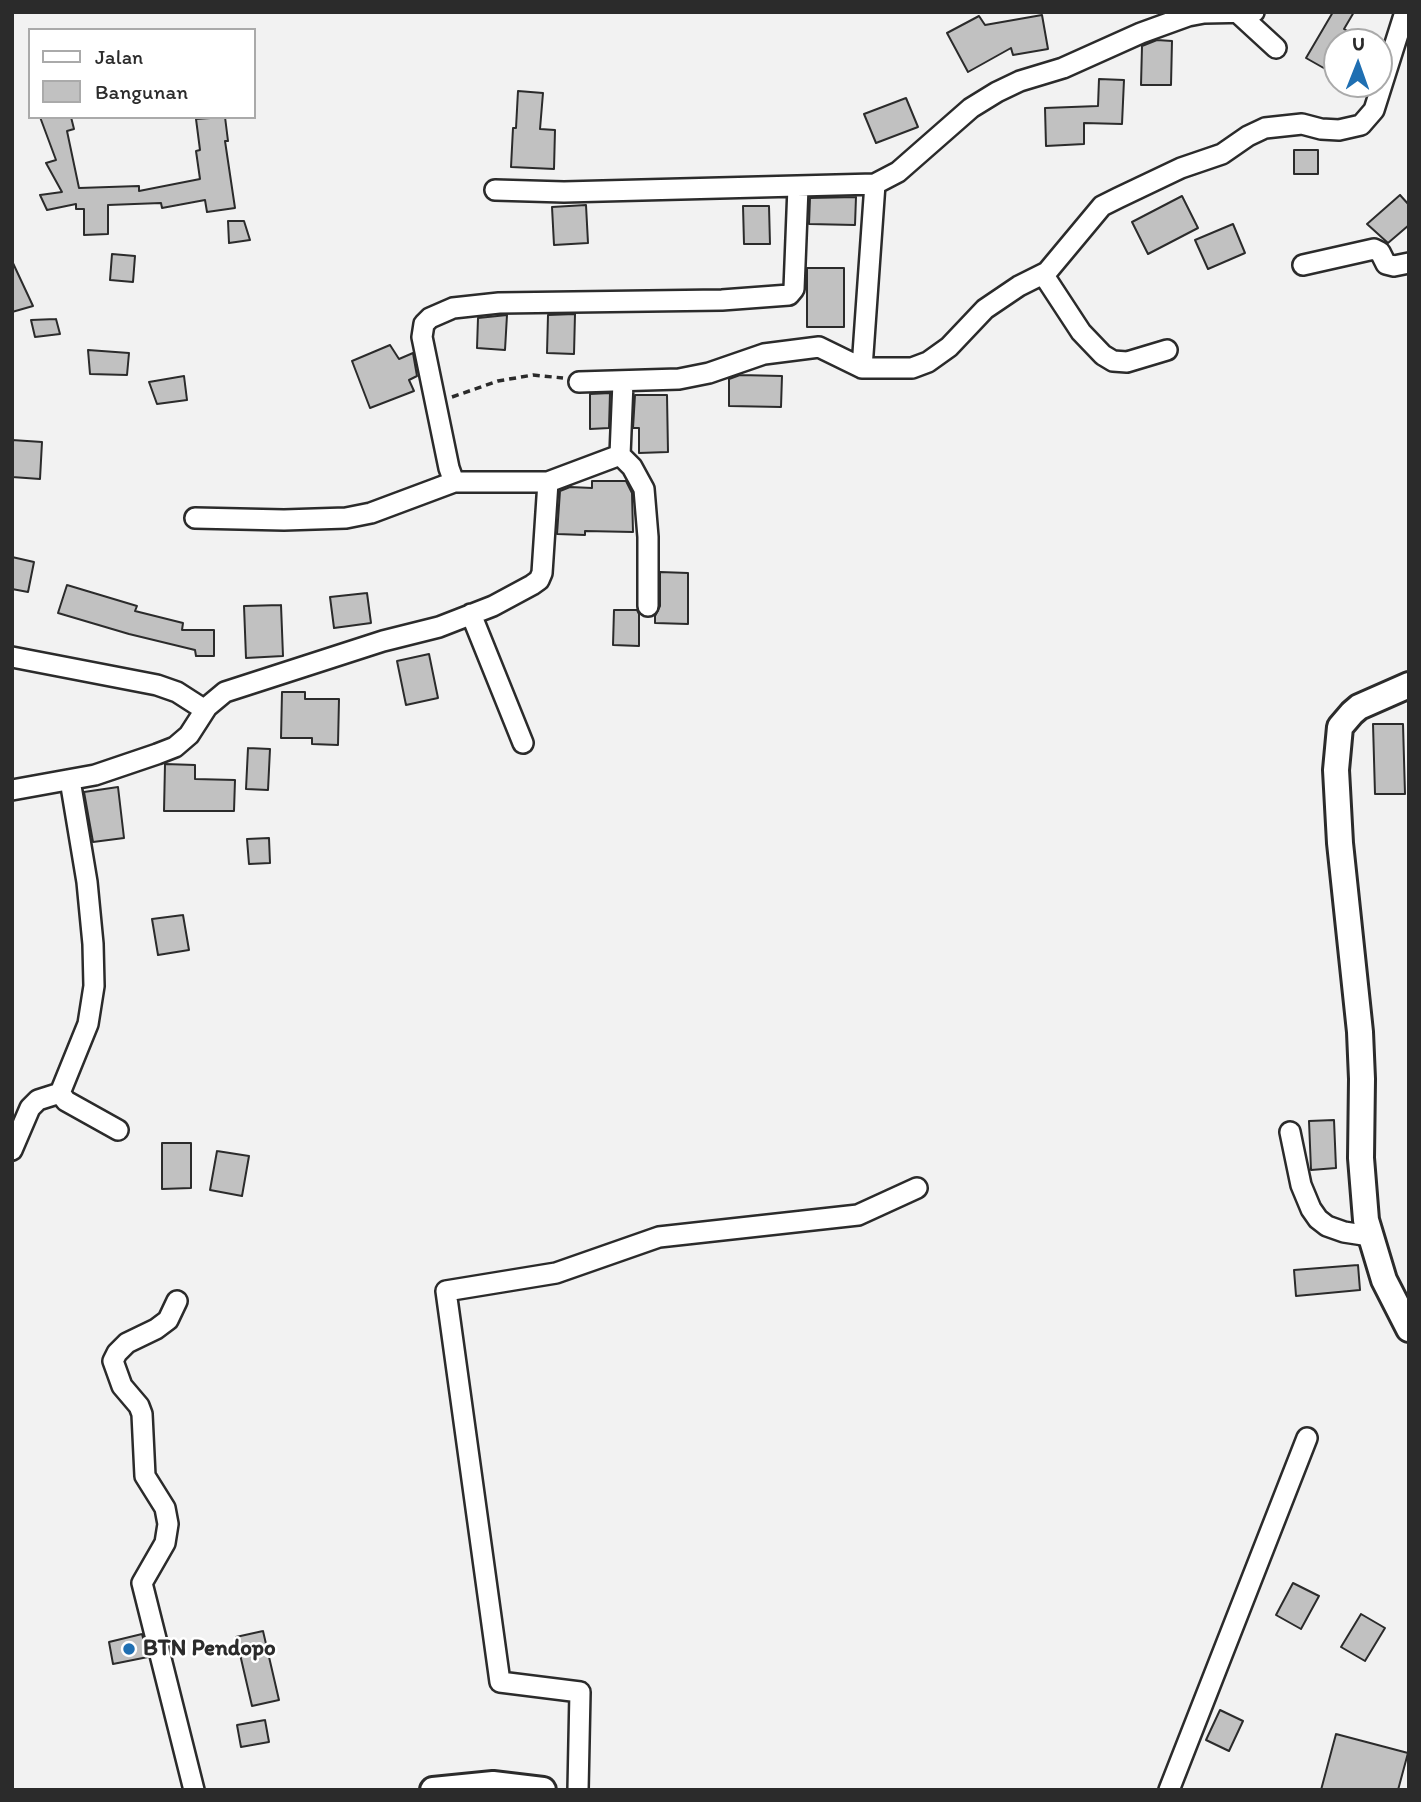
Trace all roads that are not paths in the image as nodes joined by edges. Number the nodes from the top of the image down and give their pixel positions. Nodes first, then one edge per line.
1 (1405, 12) edge
2 (1246, 13) edge
3 (1276, 48) dead end
4 (875, 184) junction
5 (798, 187) junction
6 (495, 190) dead end
7 (1409, 263) edge
8 (1303, 265) dead end
9 (1043, 274) junction
10 (1167, 350) dead end
11 (862, 368) junction
12 (579, 382) road end
13 (623, 382) junction
14 (620, 455) junction
15 (454, 482) junction
16 (548, 482) junction
17 (195, 518) dead end
18 (648, 606) dead end
19 (471, 614) junction
20 (12, 657) edge
21 (1409, 685) edge
22 (205, 710) junction
23 (523, 743) dead end
24 (70, 780) junction
25 (12, 790) edge
26 (60, 1093) junction
27 (118, 1130) dead end
28 (1290, 1132) dead end
29 (12, 1150) edge
30 (917, 1188) dead end
31 (1370, 1236) junction
32 (177, 1301) dead end
33 (1409, 1328) edge
34 (1307, 1438) dead end
35 (194, 1790) edge
36 (433, 1790) edge
37 (543, 1790) edge
38 (578, 1790) edge
39 (1169, 1790) edge

1 - 9 street
2 - 3 street
2 - 4 street
4 - 5 street
4 - 11 street
5 - 6 street
5 - 15 street
7 - 8 street
9 - 10 street
9 - 11 street
11 - 13 street
12 - 13 street
13 - 14 street
14 - 16 street
14 - 18 street
15 - 16 street
15 - 17 street
16 - 19 street
19 - 22 street
19 - 23 street
20 - 22 street
21 - 31 street
22 - 24 street
24 - 25 street
24 - 26 street
26 - 27 street
26 - 29 street
28 - 31 street
30 - 38 street
31 - 33 street
32 - 35 street
34 - 39 street
36 - 37 street

